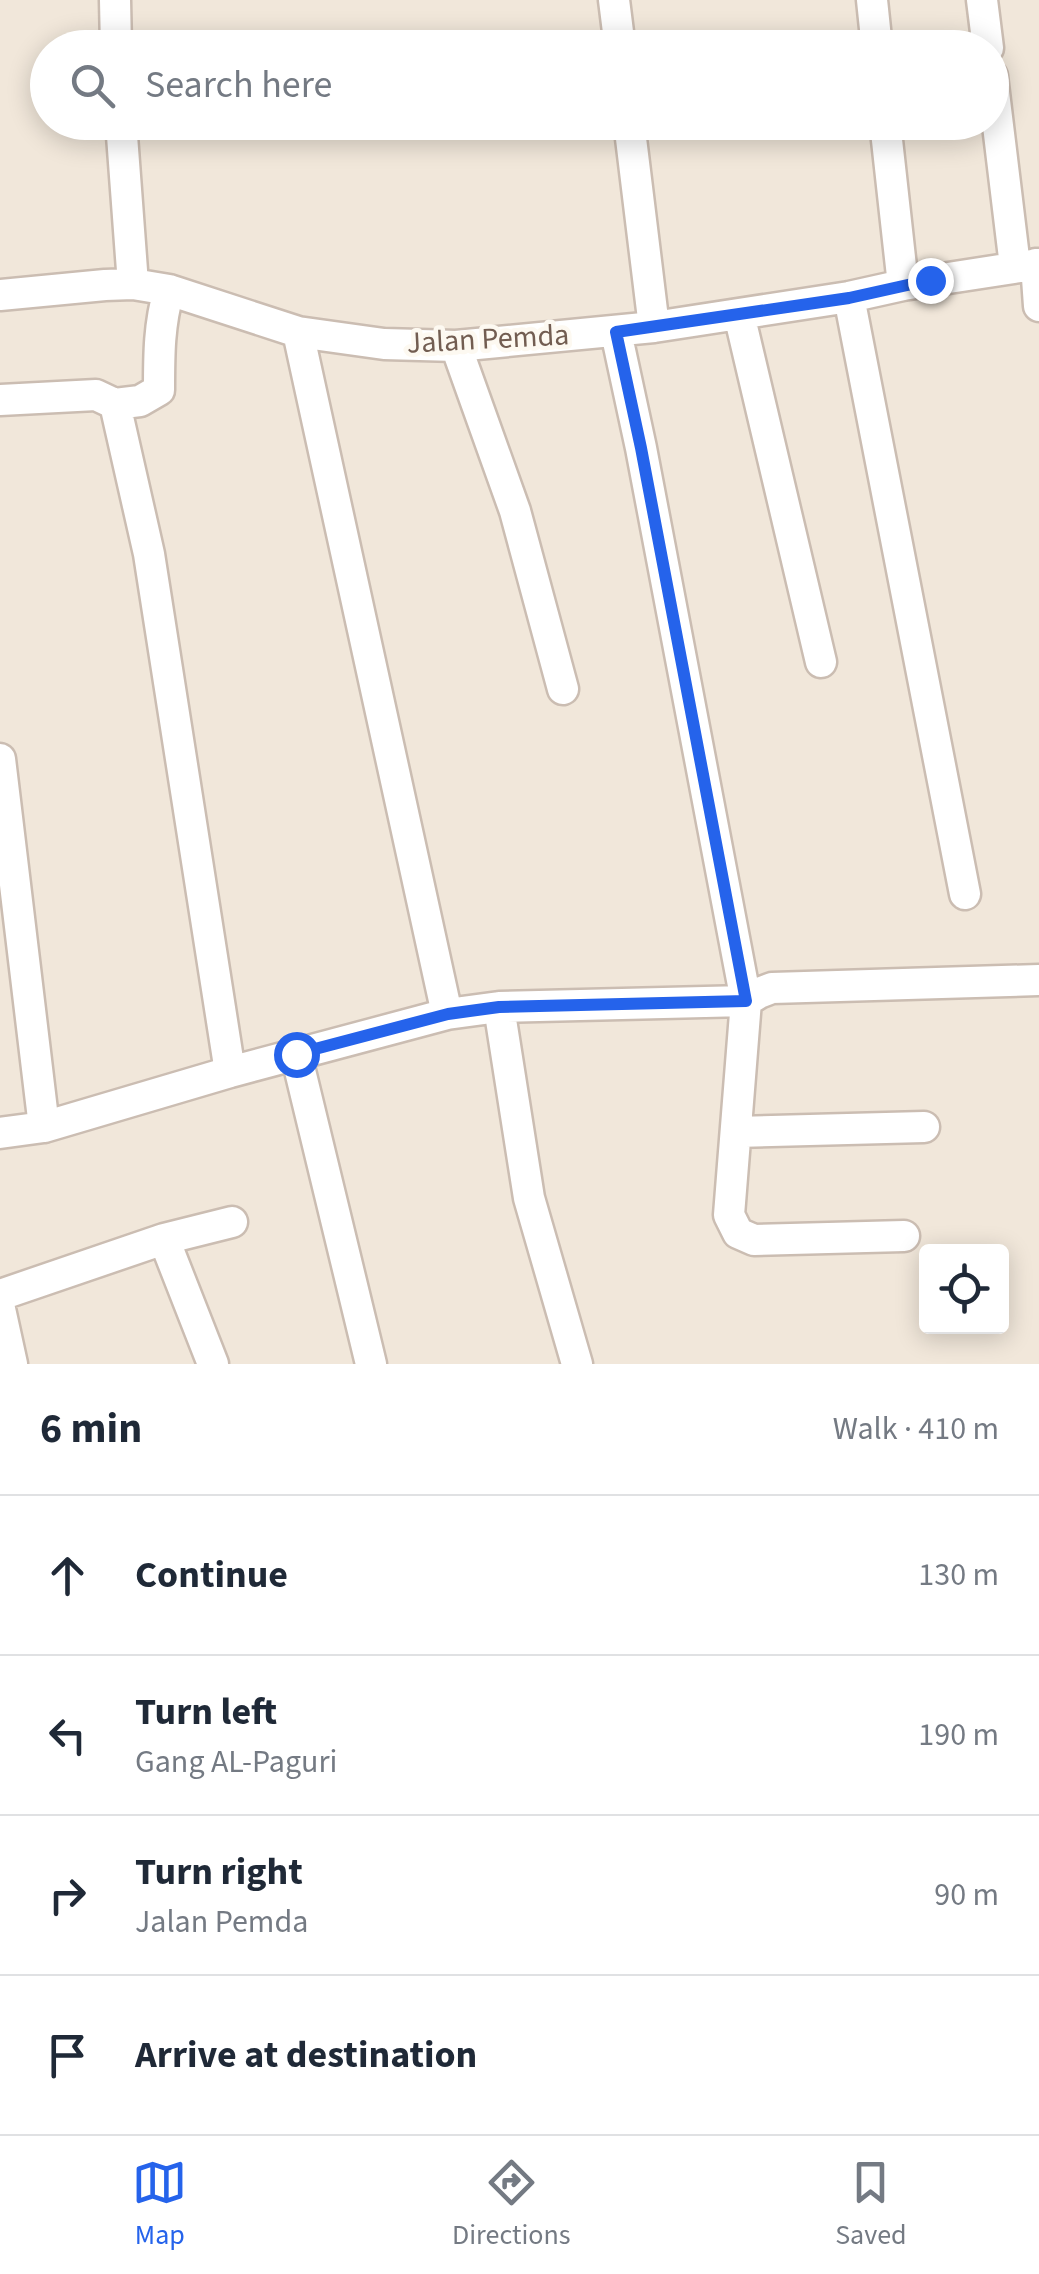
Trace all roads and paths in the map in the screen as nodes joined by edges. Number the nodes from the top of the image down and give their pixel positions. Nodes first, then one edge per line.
1 (115, 0) edge
2 (614, 0) edge
3 (872, 0) edge
4 (982, 0) edge
5 (116, 30) edge
6 (618, 30) edge
7 (875, 30) edge
8 (986, 30) edge
9 (122, 140) edge
10 (631, 140) edge
11 (888, 140) edge
12 (1005, 140) edge
13 (1030, 265) edge
14 (133, 284) junction
15 (903, 285) junction
16 (169, 290) junction
17 (0, 296) edge
18 (849, 298) junction
19 (1039, 306) edge
20 (739, 314) junction
21 (654, 326) junction
22 (298, 332) junction
23 (616, 332) junction
24 (456, 346) junction
25 (0, 400) edge
26 (114, 404) junction
27 (821, 662) dead end
28 (563, 689) dead end
29 (0, 760) edge
30 (965, 894) dead end
31 (1039, 980) edge
32 (746, 1001) junction
33 (499, 1007) junction
34 (448, 1014) junction
35 (296, 1054) junction
36 (230, 1072) junction
37 (44, 1127) junction
38 (924, 1127) dead end
39 (736, 1132) junction
40 (0, 1133) edge
41 (232, 1222) dead end
42 (904, 1236) dead end
43 (164, 1239) junction
44 (0, 1296) edge
45 (0, 1310) edge
46 (12, 1364) edge
47 (213, 1364) edge
48 (370, 1364) edge
49 (577, 1364) edge

1 - 5 street
2 - 6 street
3 - 7 street
4 - 8 street
9 - 14 street
10 - 21 street
11 - 15 street
12 - 13 street
13 - 15 street, Jalan Pemda
13 - 19 street
14 - 16 street, Jalan Pemda
14 - 17 street, Jalan Pemda
15 - 18 street, Jalan Pemda
16 - 22 street, Jalan Pemda
16 - 26 street
18 - 20 street, Jalan Pemda
18 - 30 street
20 - 21 street, Jalan Pemda
20 - 27 street
21 - 23 street, Jalan Pemda
22 - 24 street, Jalan Pemda
22 - 34 street
23 - 24 street, Jalan Pemda
23 - 32 street
24 - 28 street
25 - 26 street
26 - 36 street
29 - 37 street
31 - 32 street
32 - 33 street
32 - 39 street
33 - 34 street
33 - 49 street
34 - 35 street
35 - 36 street
35 - 48 street
36 - 37 street
37 - 40 street
38 - 39 street
39 - 42 street
41 - 43 street
43 - 44 street
43 - 47 street
45 - 46 street

